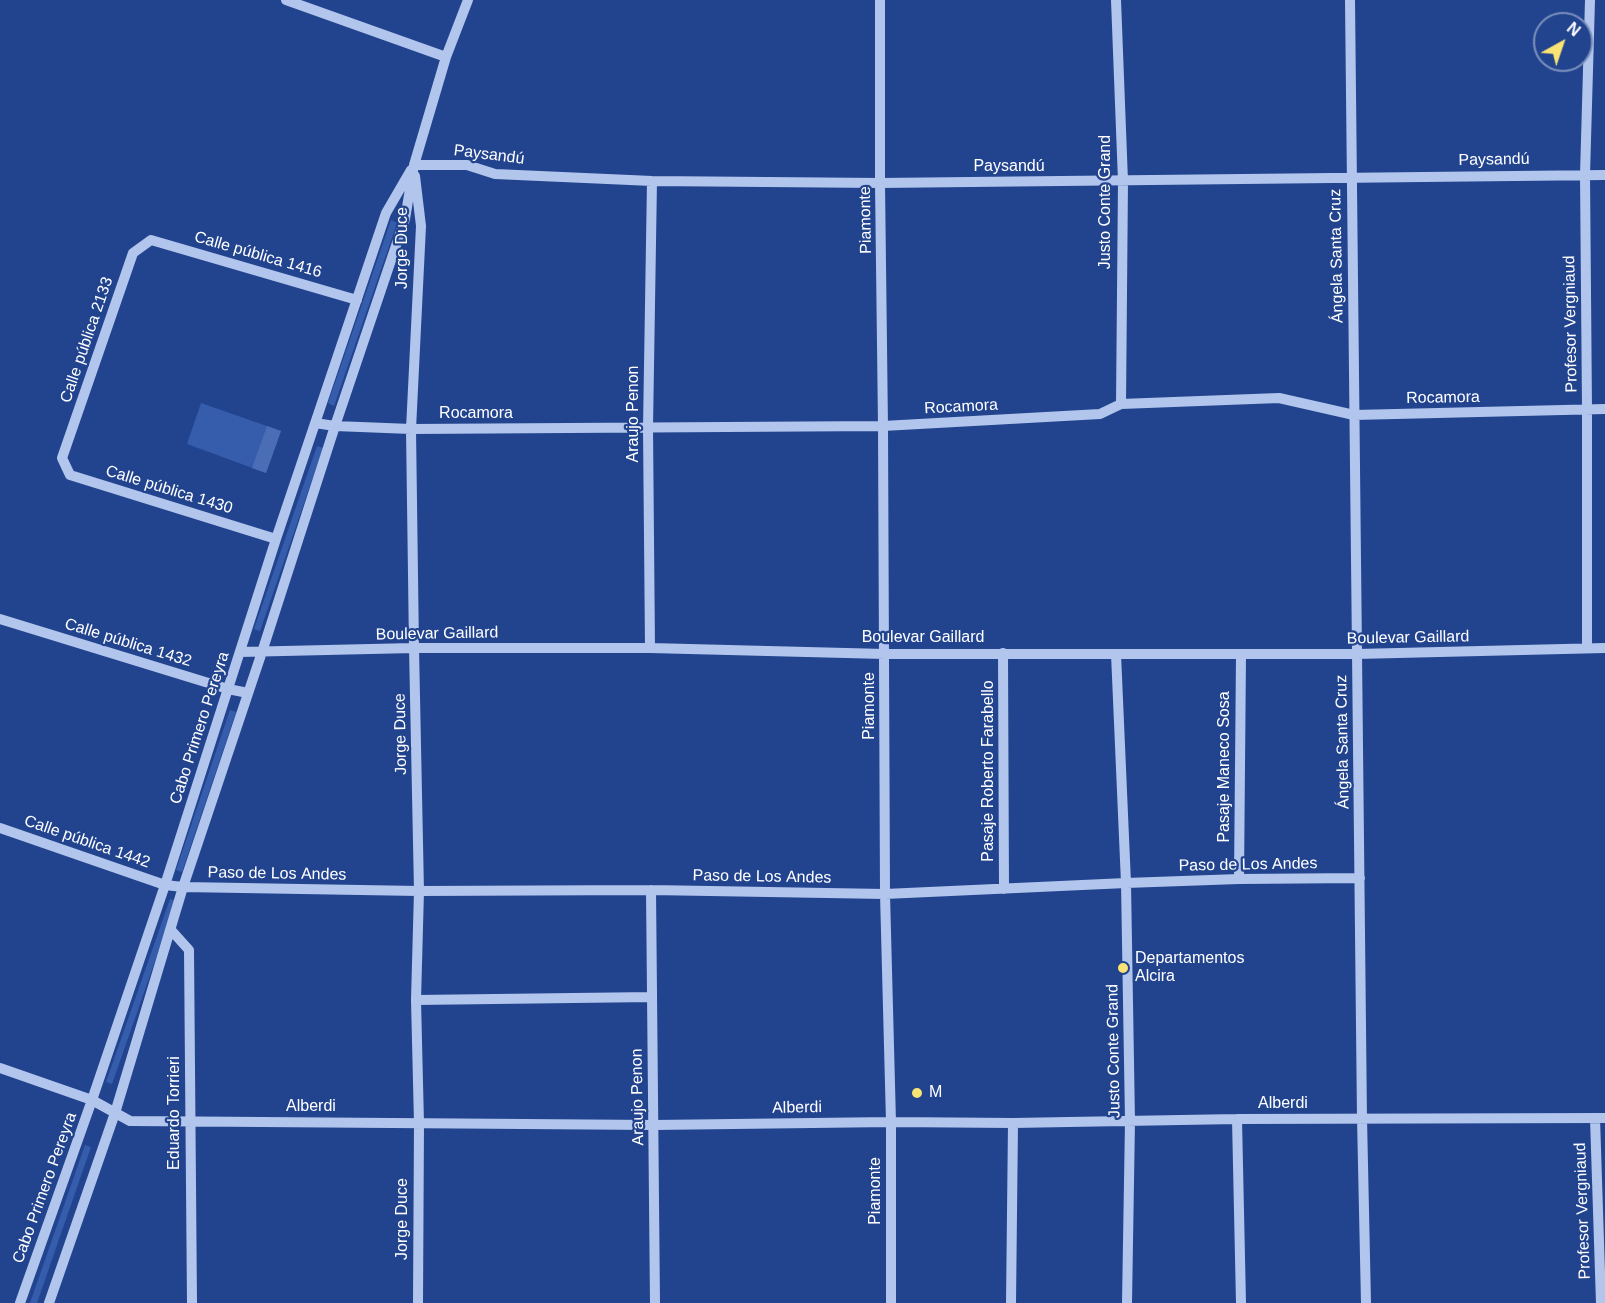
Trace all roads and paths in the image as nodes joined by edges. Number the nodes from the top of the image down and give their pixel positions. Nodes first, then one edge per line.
1 (286, 0) edge
2 (468, 0) edge
3 (880, 0) edge
4 (1116, 0) edge
5 (1350, 0) edge
6 (1590, 0) edge
7 (446, 57) junction
8 (414, 165) junction
9 (1585, 174) junction
10 (1605, 175) edge
11 (1352, 177) junction
12 (652, 181) junction
13 (1123, 181) junction
14 (880, 183) junction
15 (151, 240) joint
16 (357, 300) junction
17 (1121, 404) junction
18 (1587, 409) junction
19 (1605, 409) edge
20 (1354, 415) junction
21 (315, 423) junction
22 (335, 426) junction
23 (883, 426) junction
24 (648, 428) junction
25 (411, 429) junction
26 (62, 458) joint
27 (276, 539) junction
28 (0, 619) edge
29 (414, 648) junction
30 (650, 648) junction
31 (1587, 648) junction
32 (1605, 648) edge
33 (240, 652) junction
34 (262, 652) junction
35 (1003, 653) junction
36 (885, 654) junction
37 (1116, 654) junction
38 (1241, 654) junction
39 (1357, 654) junction
40 (228, 689) junction
41 (248, 693) junction
42 (0, 828) edge
43 (1360, 878) junction
44 (1239, 879) junction
45 (1126, 883) junction
46 (165, 885) junction
47 (183, 887) junction
48 (1004, 889) junction
49 (651, 890) junction
50 (419, 891) junction
51 (885, 894) junction
52 (171, 930) junction
53 (652, 997) junction
54 (416, 1000) junction
55 (0, 1068) edge
56 (92, 1100) junction
57 (115, 1113) junction
58 (1362, 1118) junction
59 (1600, 1118) edge
60 (1237, 1119) junction
61 (1130, 1121) junction
62 (190, 1122) junction
63 (891, 1122) junction
64 (419, 1123) junction
65 (1013, 1123) junction
66 (654, 1125) junction
67 (20, 1303) edge
68 (49, 1303) edge
69 (192, 1303) edge
70 (418, 1303) edge
71 (655, 1303) edge
72 (891, 1303) edge
73 (1011, 1303) edge
74 (1127, 1303) edge
75 (1241, 1303) edge
76 (1366, 1303) edge
77 (1601, 1303) edge

1 - 7 street
2 - 7 street, Cabo Primero Pereyra
3 - 14 street, Piamonte
4 - 13 street, Justo Conte Grand
5 - 11 street, Ángela Santa Cruz
6 - 9 street, Profesor Vergniaud
7 - 8 street, Cabo Primero Pereyra
8 - 12 street, Paysandú
8 - 16 street, Cabo Primero Pereyra
8 - 22 street, Cabo Primero Pereyra
8 - 25 street, Jorge Duce
9 - 10 street, Paysandú
9 - 11 street, Paysandú
9 - 18 street, Profesor Vergniaud
11 - 13 street, Paysandú
11 - 20 street, Ángela Santa Cruz
12 - 14 street, Paysandú
12 - 24 street, Araujo Penon
13 - 14 street, Paysandú
13 - 17 street, Justo Conte Grand
14 - 23 street, Piamonte
15 - 16 street, Calle pública 1416
15 - 26 street, Calle pública 2133
16 - 21 street, Cabo Primero Pereyra
17 - 20 street, Rocamora
17 - 23 street, Rocamora
18 - 19 street, Rocamora
18 - 20 street, Rocamora
18 - 31 street, Profesor Vergniaud
20 - 39 street, Ángela Santa Cruz
21 - 22 street, Rocamora
21 - 27 street, Cabo Primero Pereyra
22 - 25 street, Rocamora
22 - 34 street, Cabo Primero Pereyra
23 - 24 street, Rocamora
23 - 36 street, Piamonte
24 - 25 street, Rocamora
24 - 30 street, Araujo Penon
25 - 29 street, Jorge Duce
26 - 27 street, Calle pública 1430
27 - 33 street, Cabo Primero Pereyra
28 - 40 street, Calle pública 1432
29 - 30 street, Boulevar Gaillard
29 - 34 street, Boulevar Gaillard
29 - 50 street, Jorge Duce
30 - 36 street, Boulevar Gaillard
31 - 32 street, Boulevar Gaillard
31 - 39 street, Boulevar Gaillard
33 - 34 street, Boulevar Gaillard
33 - 40 street, Cabo Primero Pereyra
34 - 41 street, Cabo Primero Pereyra
35 - 36 street, Boulevar Gaillard
35 - 37 street, Boulevar Gaillard
35 - 48 street, Pasaje Roberto Farabello
36 - 51 street, Piamonte
37 - 38 street, Boulevar Gaillard
37 - 45 street, Justo Conte Grand
38 - 39 street, Boulevar Gaillard
38 - 44 street, Pasaje Maneco Sosa
39 - 43 street, Ángela Santa Cruz
40 - 41 street, Calle pública 1432
40 - 46 street, Cabo Primero Pereyra
41 - 47 street, Cabo Primero Pereyra
42 - 46 street, Calle pública 1442
43 - 44 street, Paso de Los Andes
43 - 58 street, Ángela Santa Cruz
44 - 45 street, Paso de Los Andes
45 - 48 street, Paso de Los Andes
45 - 61 street, Justo Conte Grand
46 - 47 street, Paso de Los Andes
46 - 56 street, Cabo Primero Pereyra
47 - 50 street, Paso de Los Andes
47 - 52 street, Cabo Primero Pereyra
48 - 51 street, Paso de Los Andes
49 - 50 street, Paso de Los Andes
49 - 51 street, Paso de Los Andes
49 - 53 street, Araujo Penon
50 - 54 street, Jorge Duce
51 - 63 street, Piamonte
52 - 57 street, Cabo Primero Pereyra
52 - 62 street, Eduardo Torrieri
53 - 54 street
53 - 66 street, Araujo Penon
54 - 64 street, Jorge Duce
55 - 56 street, Alberdi
56 - 57 street, Alberdi
56 - 67 street, Cabo Primero Pereyra
57 - 62 street, Alberdi
57 - 68 street, Cabo Primero Pereyra
58 - 59 street, Alberdi
58 - 60 street, Alberdi
58 - 76 street, Ángela Santa Cruz
59 - 77 street, Profesor Vergniaud
60 - 61 street, Alberdi
60 - 75 street
61 - 65 street, Alberdi
61 - 74 street, Justo Conte Grand
62 - 64 street, Alberdi
62 - 69 street, Eduardo Torrieri
63 - 65 street, Alberdi
63 - 66 street, Alberdi
63 - 72 street, Piamonte
64 - 66 street, Alberdi
64 - 70 street, Jorge Duce
65 - 73 street
66 - 71 street, Araujo Penon

